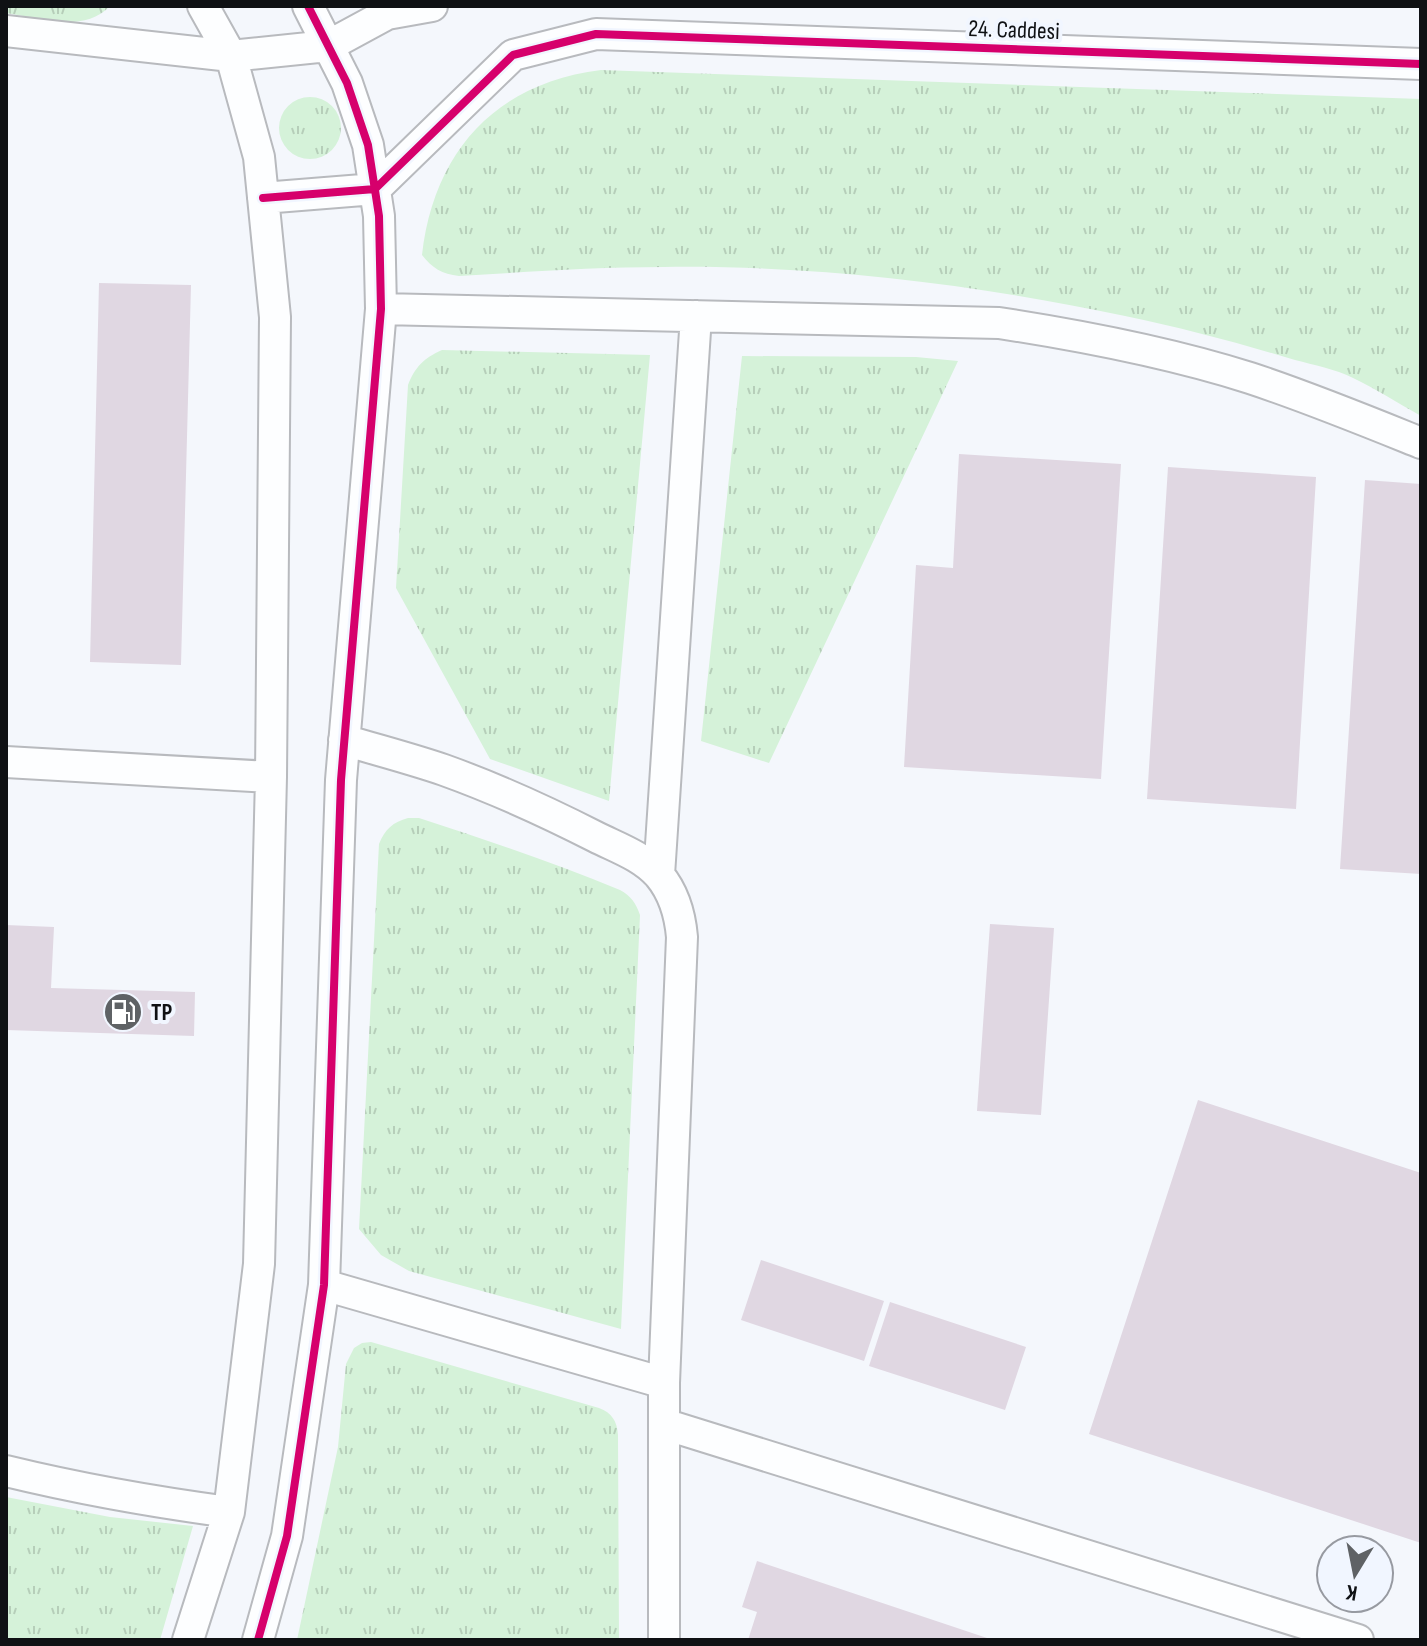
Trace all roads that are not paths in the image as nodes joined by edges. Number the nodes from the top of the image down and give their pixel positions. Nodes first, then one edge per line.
1 (203, 6) edge
2 (308, 6) edge
3 (432, 6) edge
4 (6, 31) edge
5 (328, 46) junction
6 (231, 56) junction
7 (1421, 64) edge
8 (375, 189) junction
9 (263, 198) junction
10 (381, 309) junction
11 (696, 316) junction
12 (1421, 443) edge
13 (344, 740) junction
14 (6, 762) edge
15 (271, 777) junction
16 (659, 875) junction
17 (324, 1285) junction
18 (664, 1383) junction
19 (664, 1424) junction
20 (6, 1471) edge
21 (229, 1512) junction
22 (188, 1640) edge
23 (258, 1640) edge
24 (664, 1640) edge
25 (1358, 1640) edge

1 - 6 street
2 - 5 street
3 - 5 street
4 - 6 street
5 - 6 street
5 - 8 street
6 - 9 street
7 - 8 street, 24. Caddesi
8 - 9 street
8 - 10 street
9 - 15 street
10 - 11 street
10 - 13 street
11 - 12 street
11 - 16 street
13 - 16 street
13 - 17 street
14 - 15 street
15 - 21 street
16 - 18 street
17 - 18 street
17 - 23 street
18 - 19 street
19 - 24 street
19 - 25 street
20 - 21 street
21 - 22 street

